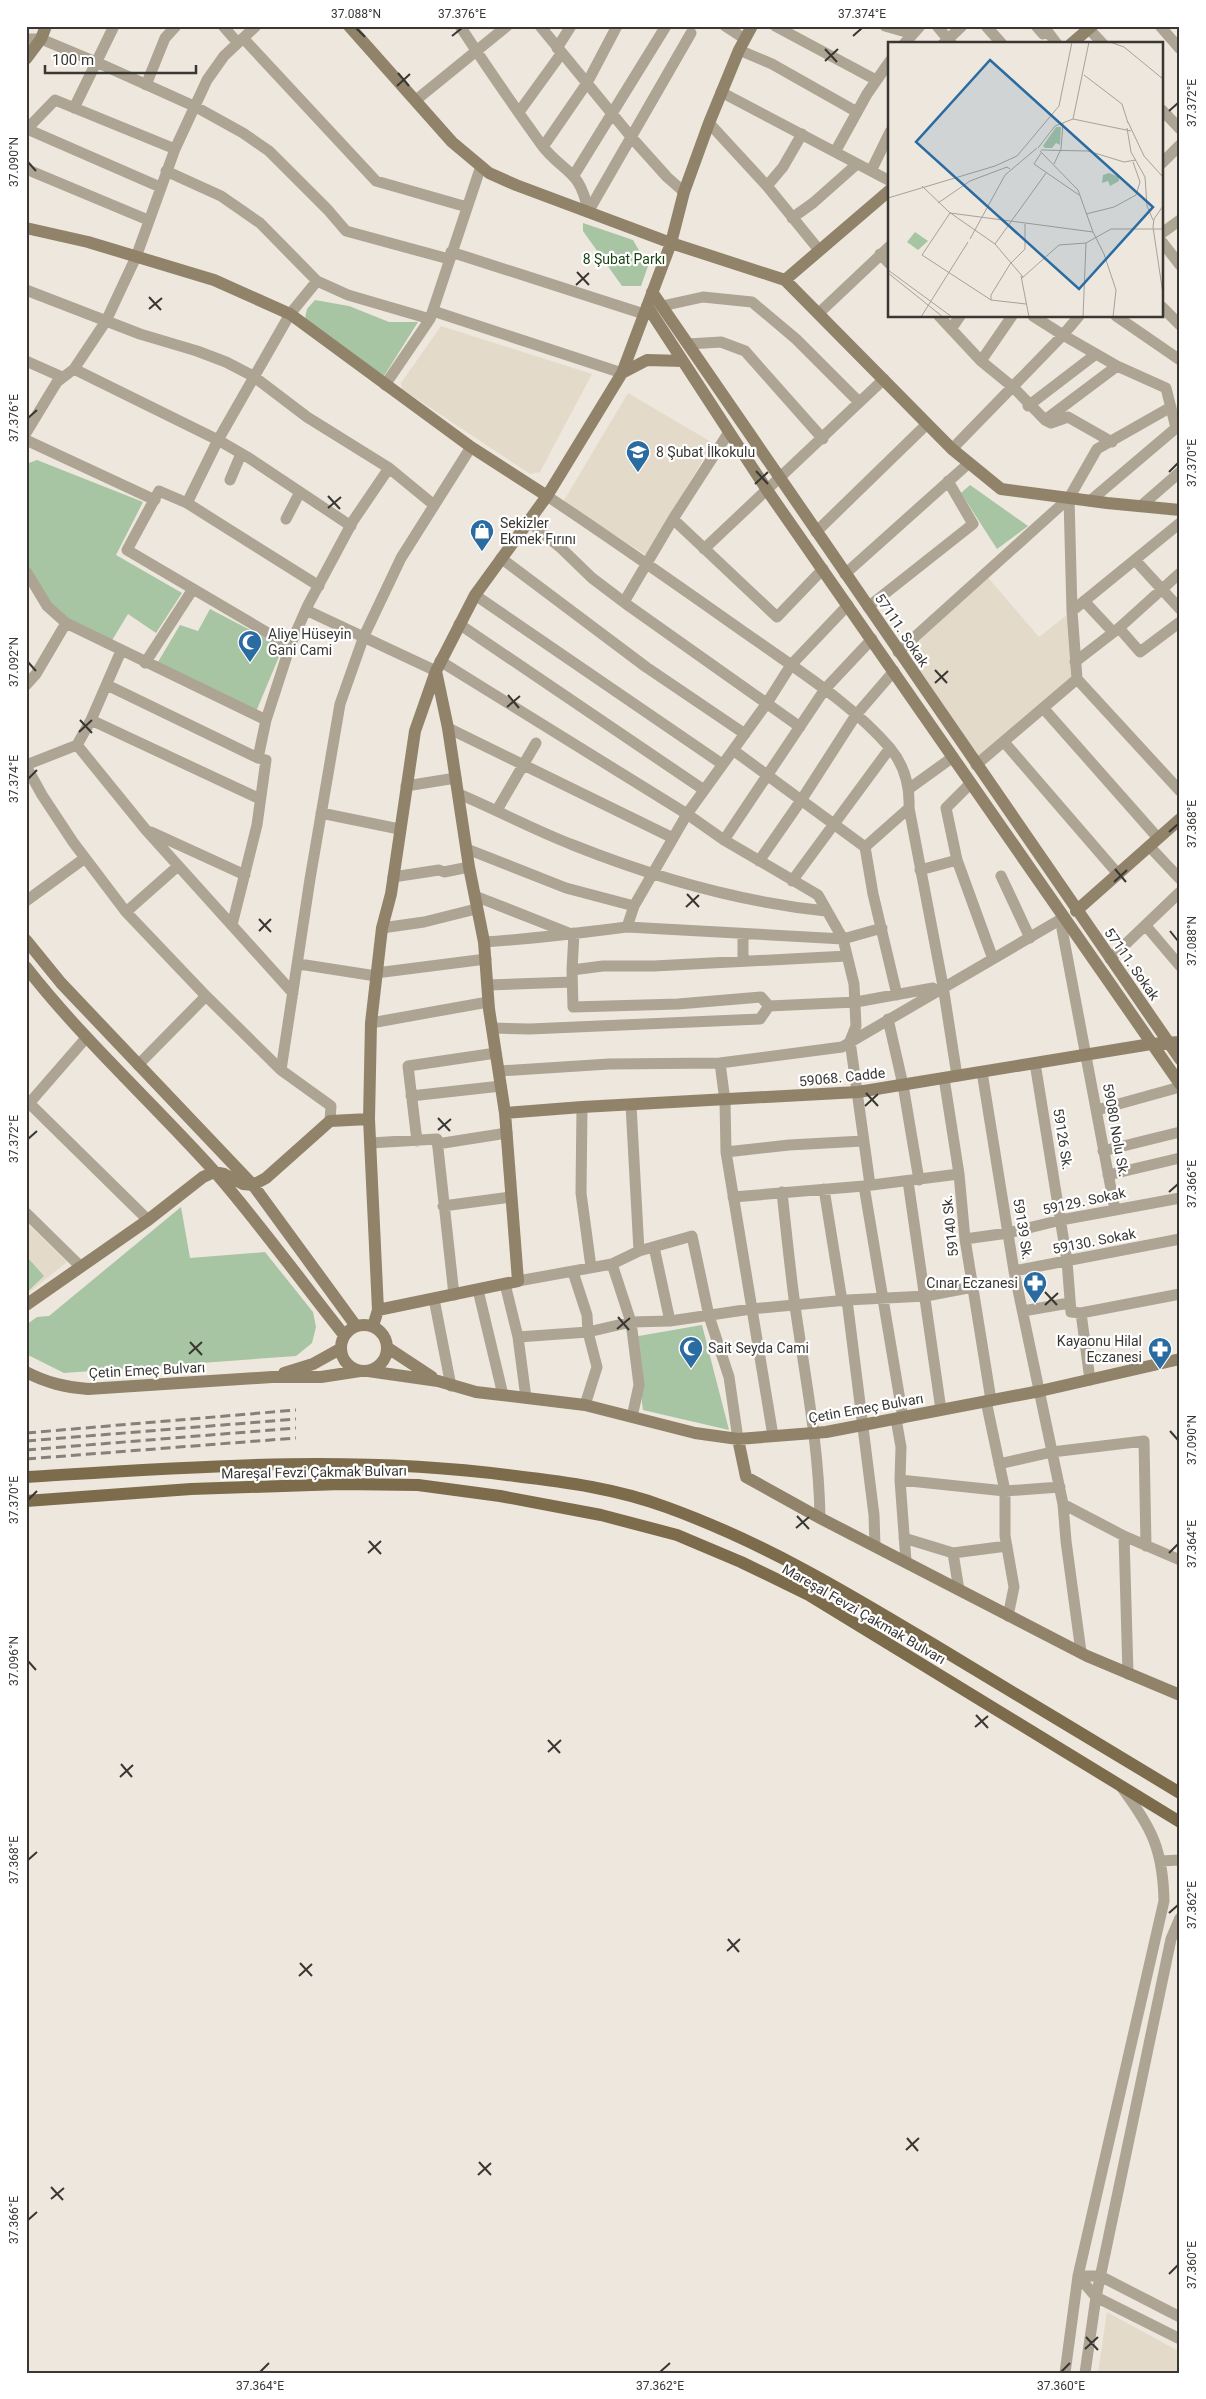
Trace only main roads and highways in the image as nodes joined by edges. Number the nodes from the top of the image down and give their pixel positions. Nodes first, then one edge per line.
1 (26, 1477) edge
2 (26, 1501) edge
3 (1180, 1793) edge
4 (1180, 1822) edge

1 - 3 main road, Mareşal Fevzi Çakmak Bulvarı
2 - 4 main road, Mareşal Fevzi Çakmak Bulvarı

